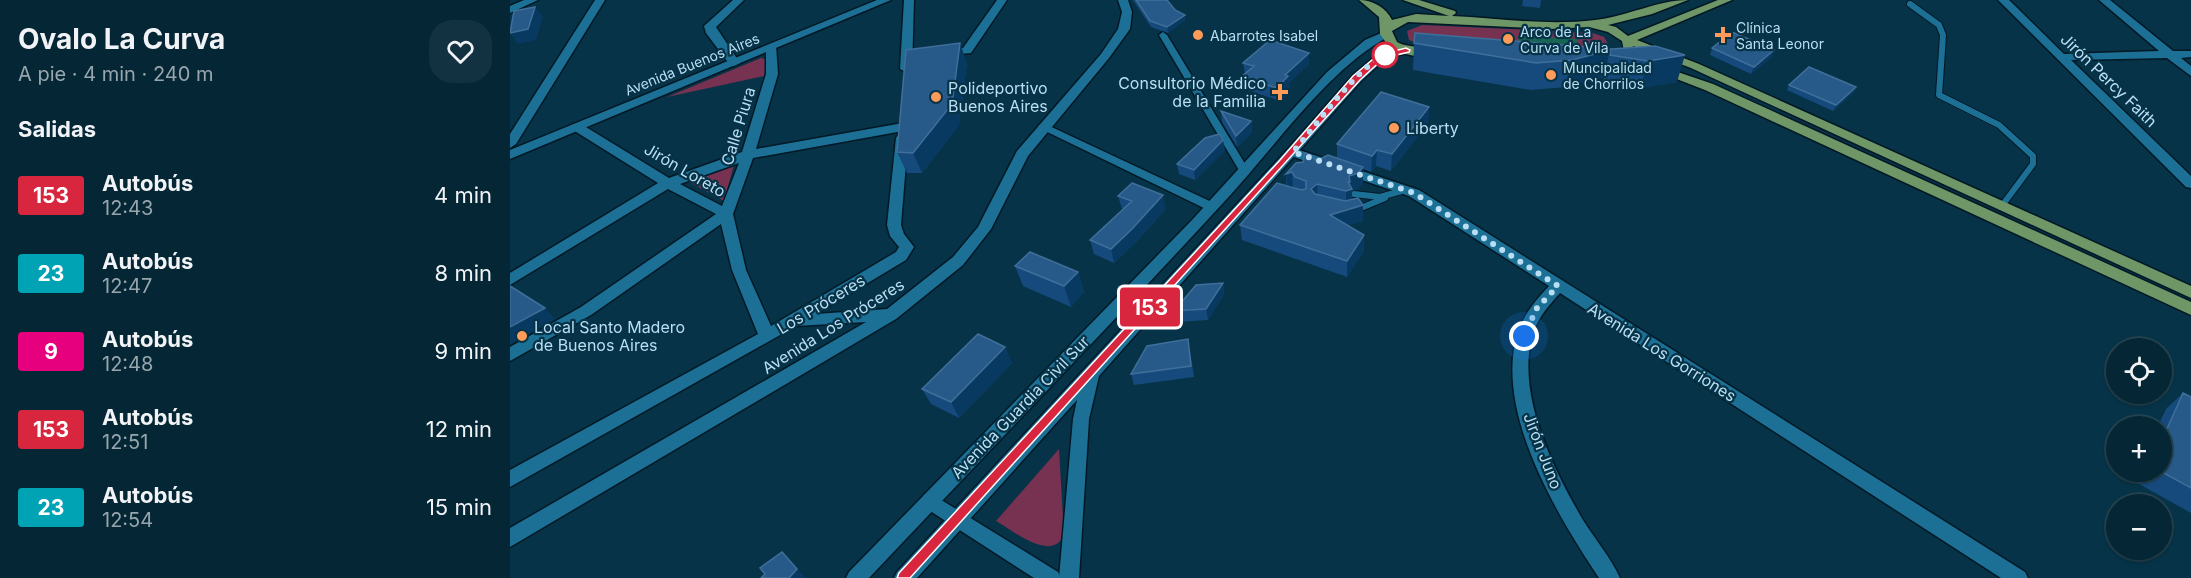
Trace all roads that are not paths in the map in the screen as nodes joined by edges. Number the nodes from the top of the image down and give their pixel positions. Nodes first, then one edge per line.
1 (533, 0) edge
2 (600, 0) edge
3 (739, 0) edge
4 (886, 0) edge
5 (909, 0) edge
6 (1002, 0) edge
7 (1123, 0) edge
8 (1364, 0) edge
9 (1408, 0) edge
10 (1683, 0) edge
11 (1727, 0) edge
12 (2003, 0) edge
13 (2104, 0) edge
14 (1910, 4) dead end
15 (510, 10) edge
16 (1486, 21) junction
17 (1668, 22) junction
18 (1588, 24) junction
19 (1387, 32) junction
20 (1163, 35) dead end
21 (1628, 40) junction
22 (772, 47) junction
23 (1406, 50) junction
24 (1442, 53) edge
25 (2191, 54) edge
26 (2170, 55) junction
27 (1621, 56) edge
28 (917, 57) junction
29 (1673, 57) junction
30 (2062, 57) junction
31 (734, 63) junction
32 (1645, 67) edge
33 (2191, 72) edge
34 (905, 81) edge
35 (1043, 126) junction
36 (577, 127) junction
37 (510, 144) edge
38 (510, 155) edge
39 (748, 155) junction
40 (1289, 161) junction
41 (1245, 172) junction
42 (668, 183) junction
43 (2191, 184) edge
44 (1405, 190) junction
45 (1354, 194) edge
46 (1385, 198) junction
47 (1212, 207) junction
48 (2001, 207) junction
49 (1346, 212) edge
50 (726, 214) junction
51 (510, 280) edge
52 (1558, 286) junction
53 (2191, 292) edge
54 (2191, 309) edge
55 (891, 315) junction
56 (794, 321) junction
57 (767, 336) junction
58 (510, 355) edge
59 (1091, 371) junction
60 (510, 478) edge
61 (930, 501) junction
62 (958, 518) junction
63 (510, 537) edge
64 (856, 578) edge
65 (904, 578) edge
66 (1051, 578) edge
67 (1069, 578) edge
68 (1610, 578) edge
69 (2018, 578) edge

1 - 15 street
2 - 37 street
3 - 31 street
4 - 22 street, Avenida Buenos Aires
5 - 28 street
6 - 28 street
7 - 35 street, Avenida Los Próceres
8 - 19 main road
9 - 16 main road
10 - 18 main road
11 - 17 main road
12 - 30 street, Jirón Percy Faith
13 - 26 street
14 - 48 lane
16 - 18 main road
16 - 19 main road
17 - 21 main road
17 - 29 main road
18 - 21 main road
19 - 23 main road
19 - 41 street, Avenida Guardia Civil Sur
20 - 41 street
21 - 27 main road
21 - 29 main road
22 - 31 street, Avenida Buenos Aires
22 - 39 street, Calle Piura
23 - 24 main road
23 - 40 street, Avenida Guardia Civil Sur
25 - 26 street
26 - 30 street
26 - 33 street
28 - 34 street
29 - 48 main road
30 - 43 street, Jirón Percy Faith
31 - 36 street, Avenida Buenos Aires
32 - 54 main road
35 - 47 street
35 - 55 street, Avenida Los Próceres
36 - 38 street, Avenida Buenos Aires
36 - 42 street, Jirón Loreto
39 - 42 street
39 - 50 street, Calle Piura
39 - 56 street, Los Próceres
40 - 44 street, Avenida Los Gorriones
40 - 59 street, Avenida Guardia Civil Sur
41 - 47 street, Avenida Guardia Civil Sur
42 - 50 street, Jirón Loreto
42 - 51 street
44 - 46 lane
44 - 52 street, Avenida Los Gorriones
45 - 46 lane
46 - 49 lane
47 - 61 street, Avenida Guardia Civil Sur
48 - 53 main road
50 - 57 street, Jirón Loreto
50 - 58 street
52 - 68 street, Jirón Juno
52 - 69 street, Avenida Los Gorriones
55 - 56 street
55 - 63 street, Avenida Los Próceres
56 - 57 street, Los Próceres
57 - 60 street, Los Próceres
59 - 62 street, Avenida Guardia Civil Sur
59 - 67 street
61 - 62 street
61 - 64 street, Avenida Guardia Civil Sur
62 - 65 street, Avenida Guardia Civil Sur
62 - 66 street

